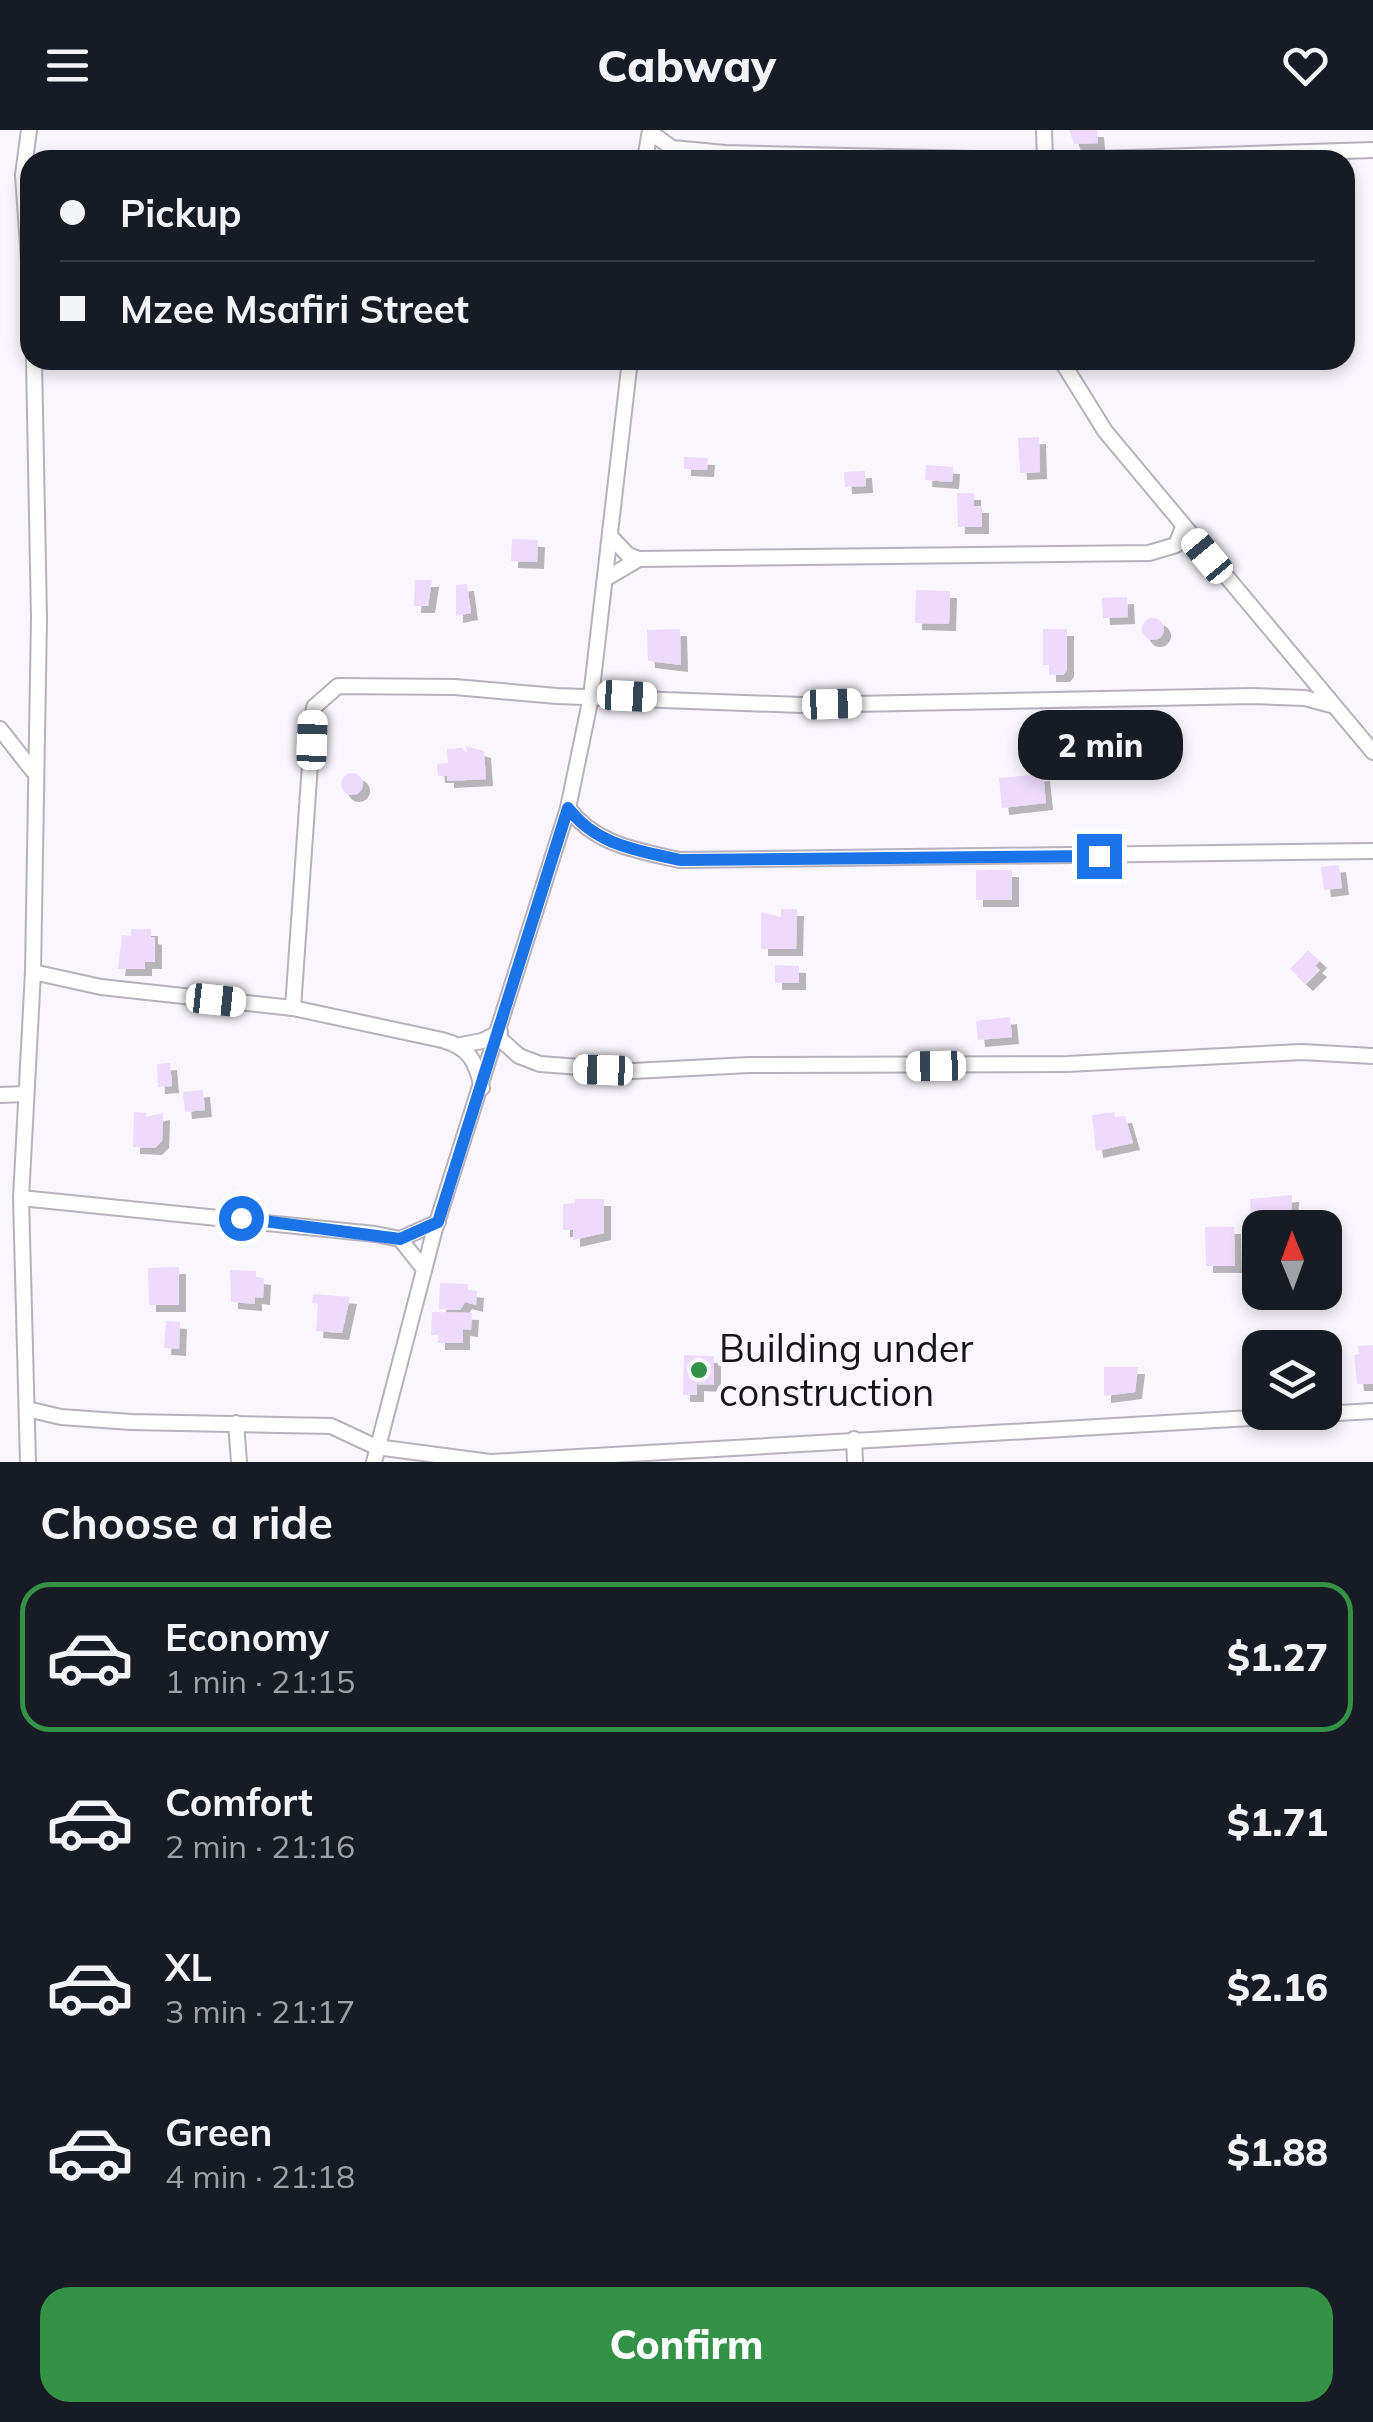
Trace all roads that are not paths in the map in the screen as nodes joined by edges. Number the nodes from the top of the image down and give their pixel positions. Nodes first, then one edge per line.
1 (650, 131) edge
2 (690, 150) edge
3 (34, 370) edge
4 (629, 370) edge
5 (1068, 370) edge
6 (1183, 527) junction
7 (612, 538) junction
8 (639, 558) junction
9 (605, 579) junction
10 (1302, 670) junction
11 (1279, 696) junction
12 (591, 697) junction
13 (1331, 705) junction
14 (0, 729) edge
15 (1373, 752) edge
16 (33, 771) junction
17 (568, 808) junction
18 (1373, 851) edge
19 (33, 972) junction
20 (62, 978) junction
21 (32, 995) junction
22 (294, 1008) junction
23 (499, 1034) junction
24 (461, 1045) junction
25 (1373, 1056) edge
26 (482, 1090) junction
27 (25, 1094) junction
28 (0, 1095) edge
29 (21, 1198) junction
30 (438, 1222) junction
31 (400, 1239) junction
32 (424, 1269) junction
33 (28, 1409) junction
34 (1373, 1411) edge
35 (236, 1423) junction
36 (854, 1439) junction
37 (375, 1454) edge
38 (28, 1462) edge
39 (239, 1462) edge
40 (491, 1462) edge
41 (855, 1462) edge

1 - 2 street
3 - 16 street
4 - 7 street
5 - 6 street
6 - 8 street
6 - 10 street
7 - 8 street
7 - 9 street
8 - 9 street
9 - 12 street
10 - 11 street
10 - 13 street
11 - 12 street
11 - 13 street
12 - 17 street
12 - 22 street
13 - 15 street
14 - 16 street
16 - 19 street
17 - 18 street
17 - 23 street
19 - 20 street
19 - 21 street
20 - 21 street
20 - 22 street
21 - 27 street
22 - 24 street
23 - 24 street
23 - 25 street
23 - 26 street
24 - 26 street
26 - 30 street
27 - 28 street
27 - 29 street
29 - 31 street
29 - 33 street
30 - 31 street
30 - 32 street
31 - 32 street
32 - 37 street
33 - 35 street
33 - 38 street
34 - 36 street
35 - 37 street
35 - 39 street
36 - 40 street
36 - 41 street
37 - 40 street

